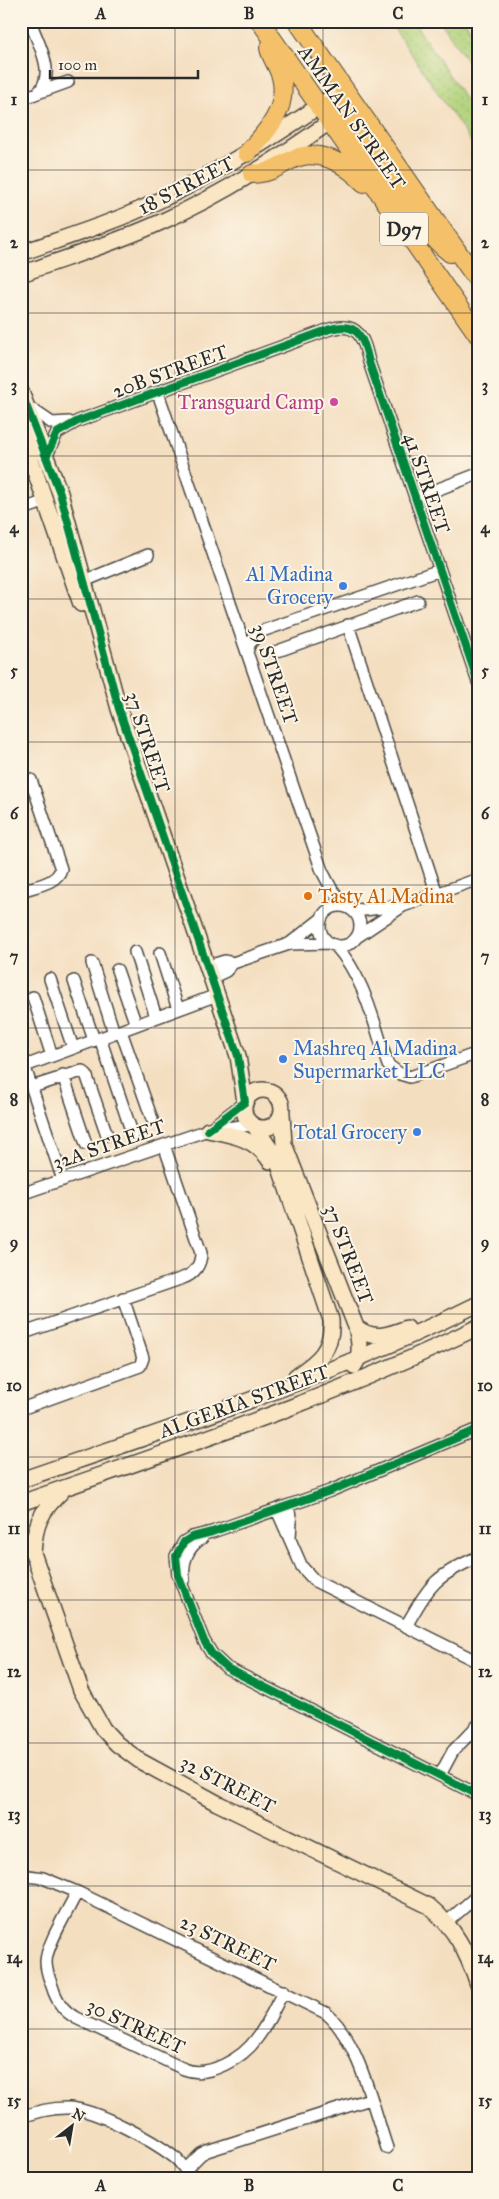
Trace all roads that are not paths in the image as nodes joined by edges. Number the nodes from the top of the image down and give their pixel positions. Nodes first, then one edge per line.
1 (30, 21) edge
2 (297, 21) edge
3 (265, 28) edge
4 (48, 71) junction
5 (344, 89) junction
6 (38, 93) junction
7 (21, 99) edge
8 (319, 106) junction
9 (343, 113) junction
10 (247, 153) junction
11 (252, 174) junction
12 (380, 195) junction
13 (21, 243) edge
14 (47, 244) junction
15 (21, 253) edge
16 (28, 271) edge
17 (478, 281) edge
18 (21, 282) edge
19 (320, 335) joint
20 (478, 336) edge
21 (158, 392) junction
22 (24, 399) edge
23 (78, 421) junction
24 (21, 431) edge
25 (46, 457) junction
26 (478, 474) edge
27 (415, 498) junction
28 (46, 501) junction
29 (21, 510) edge
30 (148, 555) dead end
31 (440, 570) junction
32 (84, 581) junction
33 (406, 582) junction
34 (330, 608) junction
35 (348, 625) junction
36 (334, 630) junction
37 (247, 652) junction
38 (275, 652) dead end
39 (478, 682) edge
40 (119, 709) junction
41 (31, 780) dead end
42 (478, 879) edge
43 (21, 891) edge
44 (437, 894) junction
45 (403, 906) junction
46 (349, 908) junction
47 (321, 919) junction
48 (357, 937) junction
49 (289, 944) junction
50 (332, 944) junction
51 (135, 952) dead end
52 (160, 952) dead end
53 (92, 963) dead end
54 (117, 970) dead end
55 (209, 972) junction
56 (50, 979) dead end
57 (74, 981) dead end
58 (217, 995) junction
59 (33, 997) dead end
60 (178, 1009) junction
61 (156, 1018) junction
62 (136, 1025) junction
63 (118, 1032) junction
64 (97, 1039) junction
65 (73, 1048) junction
66 (478, 1053) edge
67 (52, 1056) junction
68 (238, 1056) junction
69 (23, 1061) edge
70 (63, 1076) junction
71 (32, 1087) junction
72 (264, 1090) junction
73 (245, 1102) junction
74 (282, 1114) junction
75 (152, 1119) dead end
76 (254, 1126) junction
77 (208, 1130) junction
78 (107, 1135) dead end
79 (132, 1136) dead end
80 (86, 1144) dead end
81 (164, 1145) junction
82 (63, 1180) junction
83 (286, 1186) junction
84 (21, 1194) edge
85 (123, 1298) junction
86 (478, 1304) edge
87 (438, 1324) junction
88 (356, 1327) junction
89 (478, 1327) edge
90 (21, 1334) edge
91 (358, 1359) junction
92 (269, 1393) junction
93 (21, 1409) edge
94 (478, 1429) edge
95 (104, 1474) junction
96 (21, 1480) edge
97 (66, 1488) junction
98 (21, 1503) edge
99 (282, 1508) junction
100 (21, 1538) edge
101 (33, 1553) junction
102 (478, 1557) edge
103 (406, 1626) junction
104 (478, 1662) edge
105 (478, 1724) edge
106 (440, 1776) junction
107 (478, 1795) edge
108 (21, 1875) edge
109 (77, 1892) junction
110 (478, 1895) edge
111 (447, 1922) junction
112 (478, 1984) edge
113 (284, 1991) junction
114 (370, 2099) junction
115 (21, 2117) edge
116 (387, 2148) dead end
117 (188, 2174) edge

1 - 4 street
2 - 5 main road, AMMAN STREET / D97
3 - 8 main road, AMMAN STREET / D97
3 - 10 main road
4 - 6 street
4 - 6 street
5 - 8 street, 18 STREET
5 - 9 main road, AMMAN STREET / D97
6 - 7 street
8 - 9 main road, AMMAN STREET / D97
8 - 10 street, 18 STREET
9 - 11 street, 18 STREET
9 - 12 main road, AMMAN STREET / D97
9 - 17 main road, AMMAN STREET / D97
10 - 14 street, 18 STREET
11 - 12 main road
11 - 16 street, 18 STREET
12 - 20 main road, AMMAN STREET / D97
13 - 14 street
14 - 15 street, 18 STREET
16 - 18 street
19 - 21 street, 20B STREET
19 - 27 street, 41 STREET
21 - 23 street, 20B STREET
21 - 37 street, 39 STREET
22 - 23 street, 20B STREET
22 - 25 street, 37 STREET
23 - 25 street, 20B STREET
24 - 28 street, 37 STREET
25 - 32 street, 37 STREET
26 - 27 street
27 - 31 street, 41 STREET
28 - 29 street
28 - 40 street, 37 STREET
30 - 32 street
31 - 33 street
31 - 39 street, 41 STREET
32 - 40 street, 37 STREET
33 - 34 street
33 - 35 street
34 - 36 street
34 - 37 street
35 - 36 street
35 - 44 street
36 - 38 street
37 - 46 street, 39 STREET
40 - 55 street, 37 STREET
41 - 43 street
42 - 44 street
44 - 45 street
45 - 46 street
45 - 48 street
46 - 47 street
46 - 48 street
47 - 49 street
47 - 50 street
48 - 50 street
49 - 50 street
49 - 55 street
50 - 66 street
51 - 61 street
52 - 60 street
53 - 63 street
54 - 62 street
55 - 58 street, 37 STREET
56 - 65 street
57 - 64 street
58 - 60 street
58 - 68 street, 37 STREET
59 - 67 street
60 - 61 street
61 - 62 street
62 - 63 street
63 - 64 street
63 - 75 street
64 - 65 street
64 - 79 street
65 - 67 street
67 - 69 street
68 - 72 street, 37 STREET
68 - 73 street, 37 STREET
69 - 71 street
70 - 71 street
70 - 78 street
70 - 80 street
71 - 82 street
72 - 73 street
72 - 74 street
73 - 76 street
73 - 77 street, 32A STREET
74 - 76 street
74 - 88 street, 37 STREET
76 - 77 street, 32A STREET
76 - 83 street, 37 STREET
77 - 81 street, 32A STREET
77 - 83 street
81 - 82 street, 32A STREET
81 - 85 street
82 - 84 street, 32A STREET
83 - 92 street, 37 STREET
85 - 90 street
85 - 93 street
86 - 87 street, ALGERIA STREET
87 - 88 street, 37 STREET
87 - 91 street, ALGERIA STREET
88 - 91 street
89 - 95 street, ALGERIA STREET
91 - 92 street, ALGERIA STREET
91 - 95 street
92 - 96 street, ALGERIA STREET
94 - 99 street
95 - 97 street, ALGERIA STREET
97 - 98 street, ALGERIA STREET
97 - 101 street, 32 STREET
99 - 103 street
99 - 106 street
100 - 101 street, 32 STREET
101 - 111 street, 32 STREET
102 - 103 street
103 - 104 street
105 - 106 street
106 - 107 street
108 - 109 street, 23 STREET
109 - 113 street, 23 STREET
109 - 113 street, 30 STREET
110 - 111 street
111 - 112 street, 32 STREET
113 - 114 street, 23 STREET
114 - 116 street, 23 STREET
114 - 117 street
115 - 117 street

